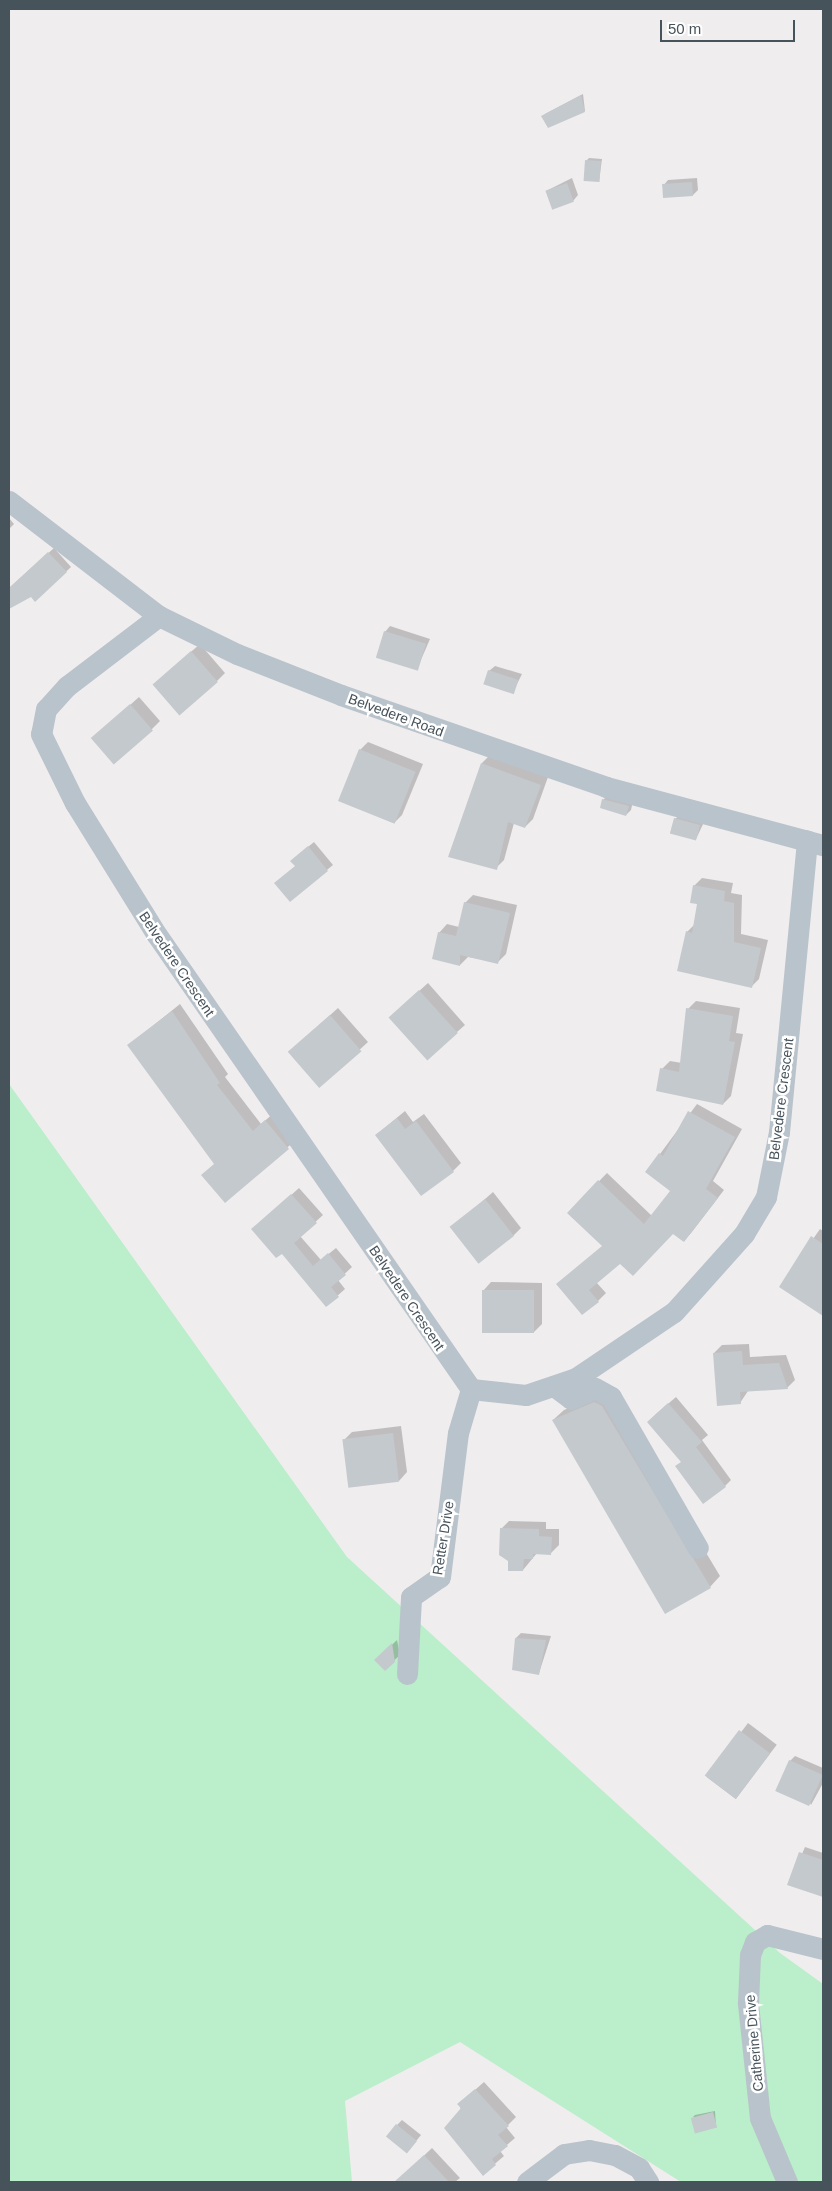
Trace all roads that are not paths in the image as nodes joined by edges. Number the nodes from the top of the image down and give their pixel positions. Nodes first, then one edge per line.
1 (9, 501) edge
2 (159, 616) junction
3 (815, 842) edge
4 (554, 1386) junction
5 (471, 1389) junction
6 (698, 1548) dead end
7 (407, 1674) dead end
8 (823, 1949) edge
9 (527, 2182) edge
10 (648, 2182) edge
11 (787, 2182) edge

1 - 2 street, Belvedere Road
2 - 3 street, Belvedere Road
2 - 5 street, Belvedere Crescent
3 - 4 street, Belvedere Crescent
4 - 5 street, Belvedere Crescent
4 - 6 street
5 - 7 street, Retter Drive
8 - 11 street, Catherine Drive
9 - 10 street

